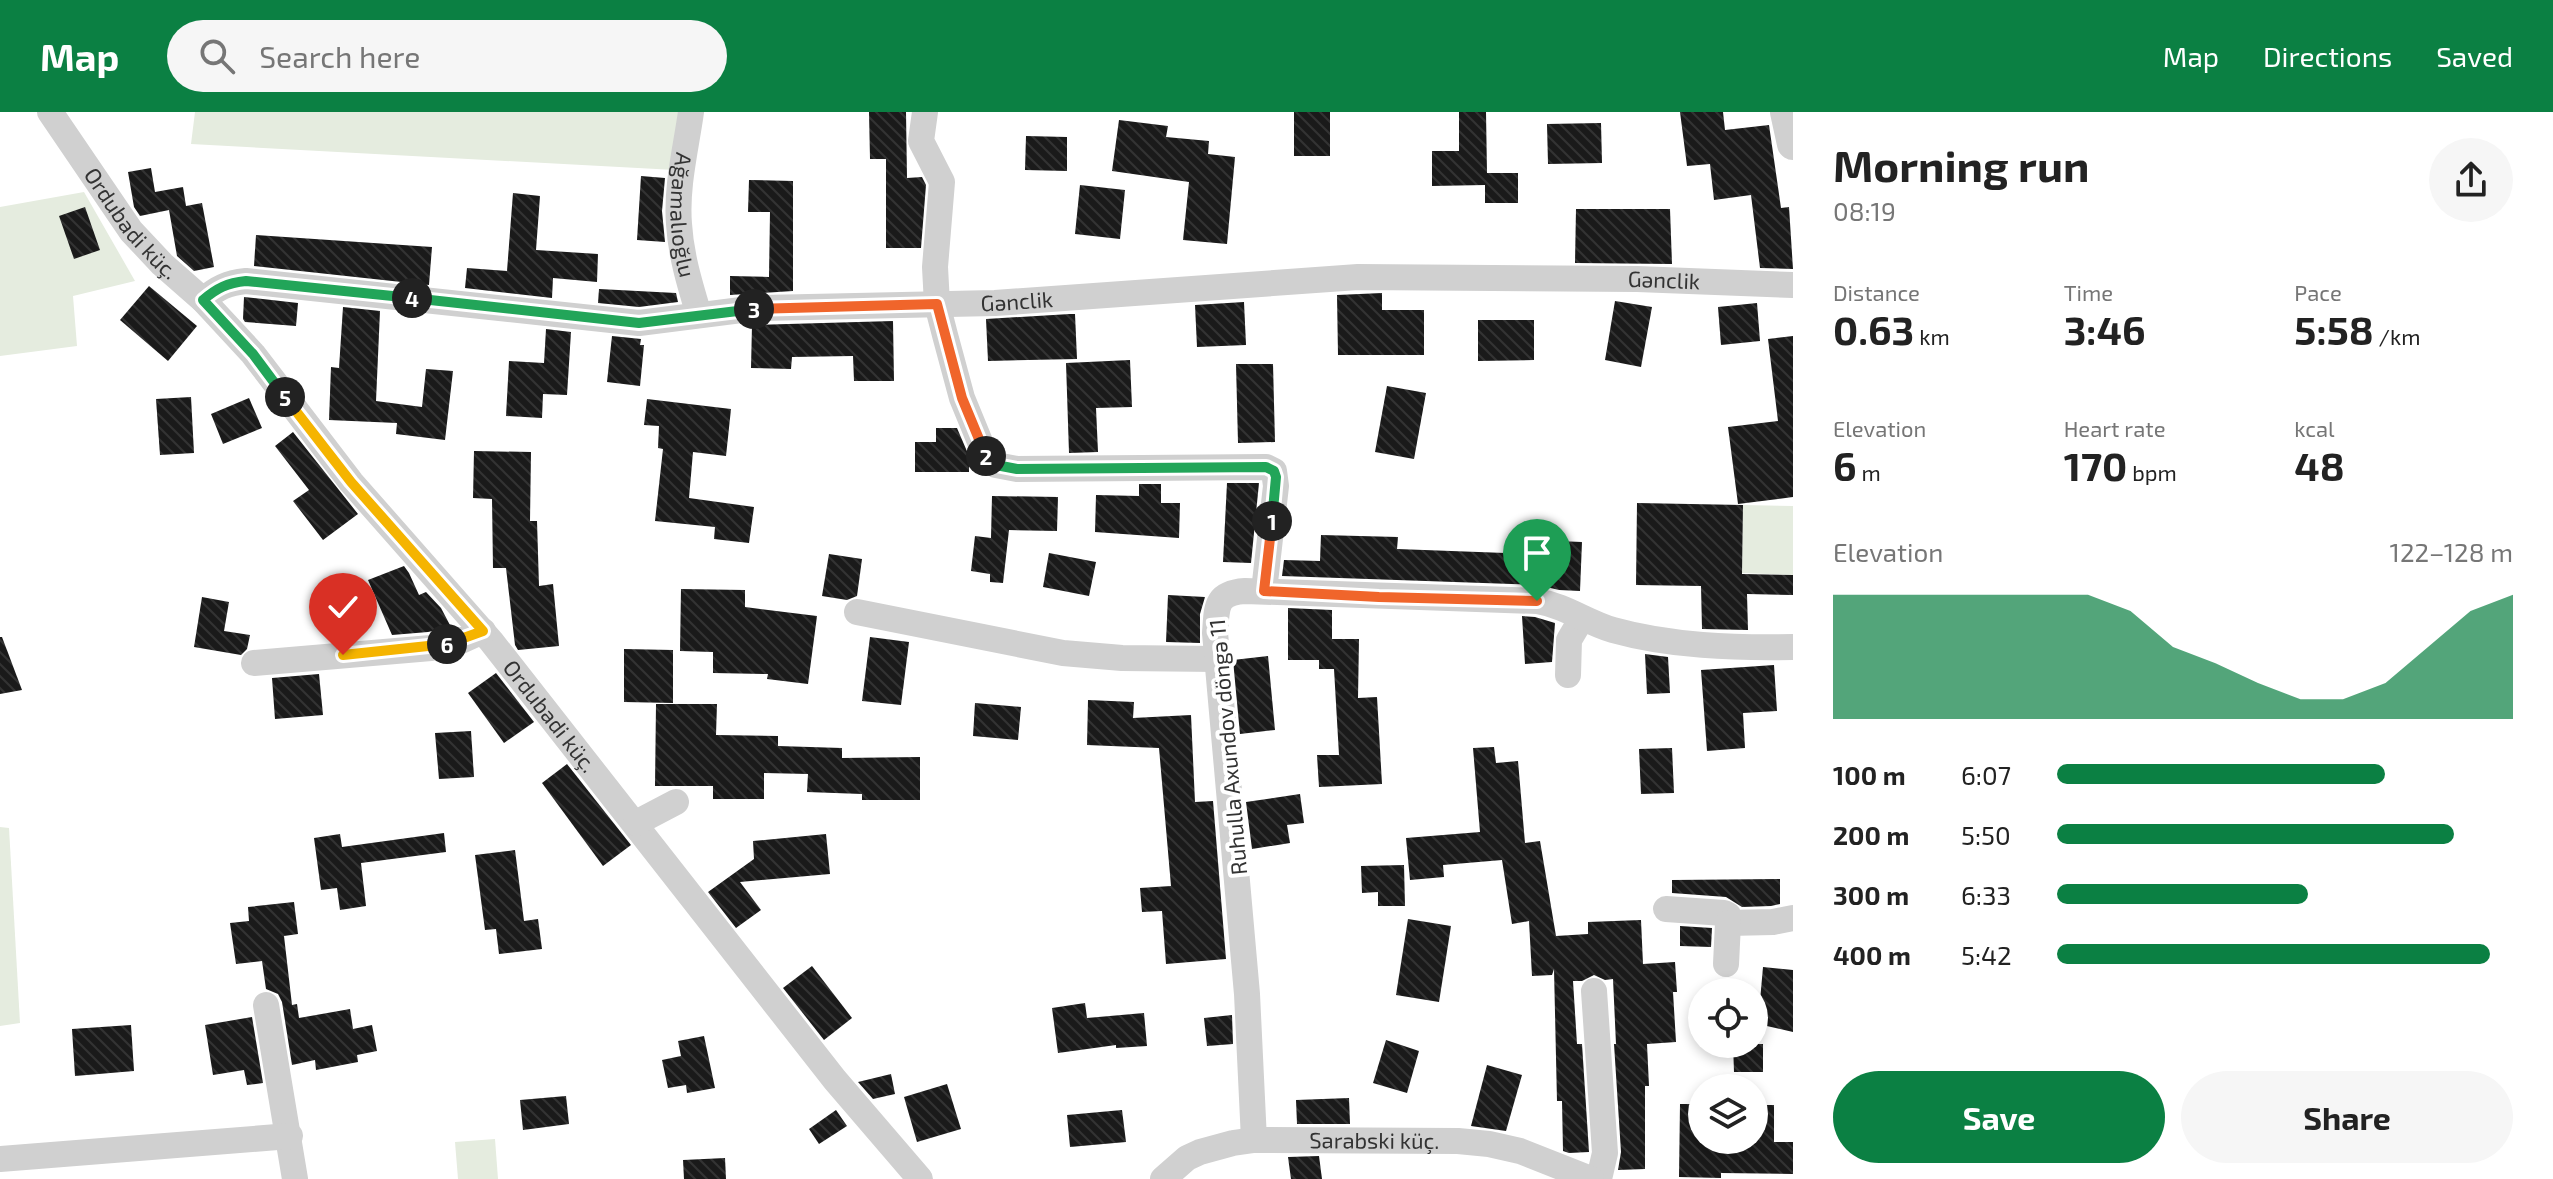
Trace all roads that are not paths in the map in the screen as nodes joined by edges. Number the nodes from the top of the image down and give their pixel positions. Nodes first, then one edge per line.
1 (50, 112) edge
2 (691, 112) edge
3 (925, 112) edge
4 (1786, 112) edge
5 (1793, 144) edge
6 (1793, 285) edge
7 (203, 300) junction
8 (937, 304) junction
9 (699, 315) junction
10 (1264, 591) junction
11 (857, 612) dead end
12 (1582, 618) junction
13 (483, 631) junction
14 (1793, 647) edge
15 (1217, 659) junction
16 (254, 663) dead end
17 (1568, 675) dead end
18 (676, 802) dead end
19 (636, 823) junction
20 (1666, 909) dead end
21 (1793, 918) edge
22 (1728, 923) junction
23 (1726, 964) dead end
24 (1594, 991) dead end
25 (266, 1005) dead end
26 (290, 1136) junction
27 (1254, 1140) junction
28 (0, 1159) edge
29 (295, 1179) edge
30 (920, 1179) edge
31 (1163, 1179) edge
32 (1591, 1179) edge
33 (1599, 1179) edge

1 - 7 street, Ordubadi küç.
2 - 9 street, Ağamalıoğlu
3 - 8 street
4 - 5 street
6 - 8 street, Gənclik
7 - 9 street, Gənclik
7 - 13 street, Ordubadi küç.
8 - 9 street, Gənclik
8 - 10 street
10 - 12 street, Ruhulla Axundov döngə 11
10 - 15 street, Ruhulla Axundov döngə 11
11 - 15 street
12 - 14 street, Ruhulla Axundov döngə 11
12 - 17 street
13 - 16 street
13 - 19 street, Ordubadi küç.
15 - 27 street, Ruhulla Axundov döngə 11
18 - 19 street
19 - 30 street, Ordubadi küç.
20 - 22 street
21 - 22 street
22 - 23 street
24 - 33 street
25 - 26 street
26 - 28 street
26 - 29 street
27 - 31 street, Sarabski küç.
27 - 32 street, Sarabski küç.

